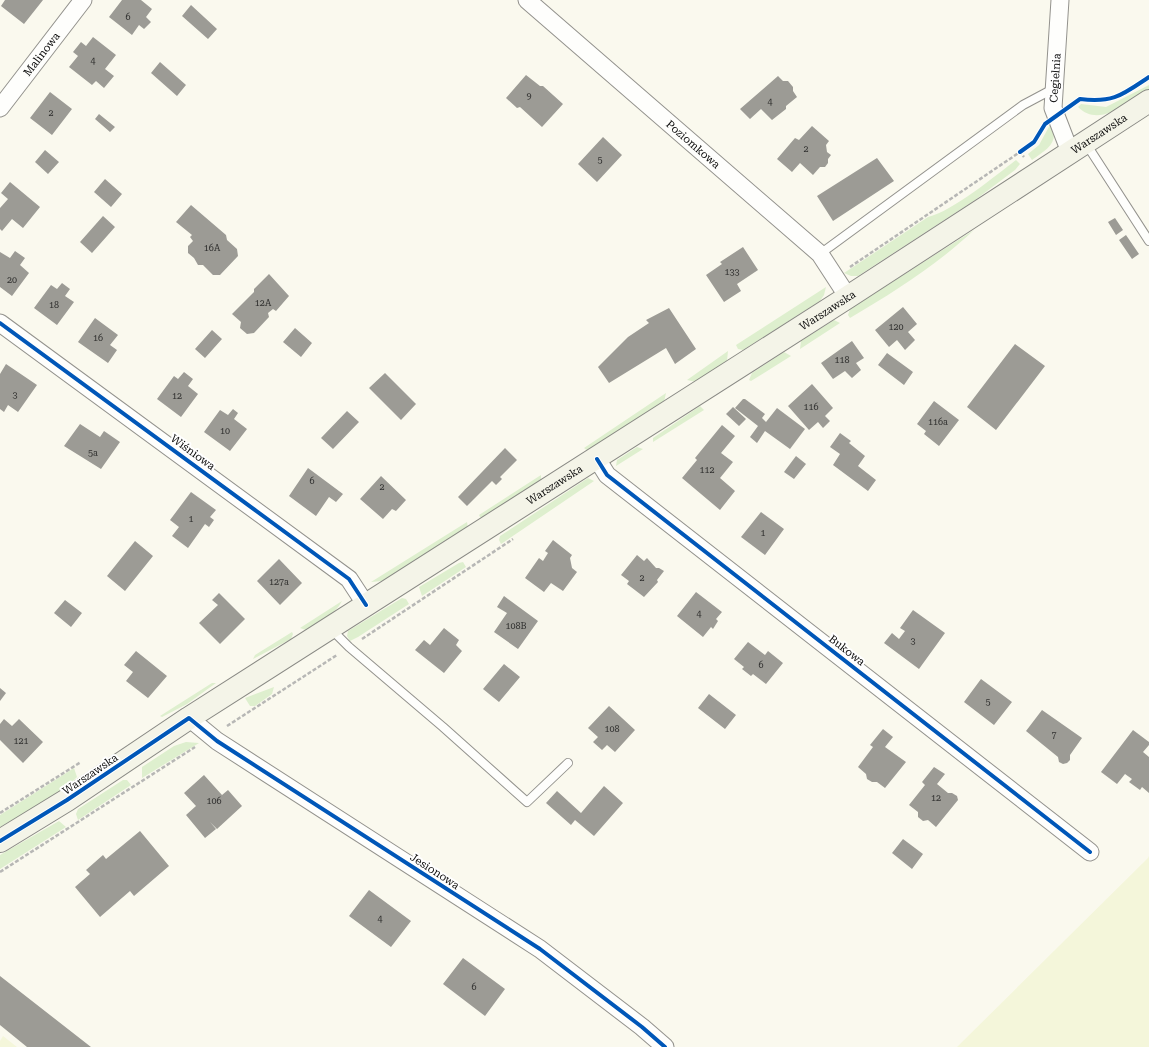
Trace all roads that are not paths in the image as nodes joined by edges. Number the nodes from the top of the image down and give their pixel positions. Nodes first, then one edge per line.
1 (83, 0) edge
2 (528, 0) edge
3 (1060, 0) edge
4 (1053, 89) junction
5 (1149, 101) edge
6 (0, 108) edge
7 (1078, 147) junction
8 (1149, 241) edge
9 (820, 254) junction
10 (848, 297) junction
11 (0, 323) edge
12 (597, 459) junction
13 (366, 605) junction
14 (330, 628) junction
15 (189, 718) junction
16 (568, 763) dead end
17 (0, 841) edge
18 (1090, 852) dead end
19 (665, 1047) edge

1 - 6 street, Malinowa
2 - 9 street, Poziomkowa
3 - 4 street, Cegielnia
4 - 7 street, Cegielnia
4 - 9 lane
5 - 7 main road, Warszawska
7 - 8 lane
7 - 10 main road, Warszawska
9 - 10 street, Poziomkowa
10 - 12 main road, Warszawska
11 - 13 street, Wiśniowa
12 - 13 main road, Warszawska
12 - 18 street, Bukowa
13 - 14 main road, Warszawska
14 - 15 main road, Warszawska
14 - 16 lane
15 - 17 main road, Warszawska
15 - 19 street, Jesionowa

